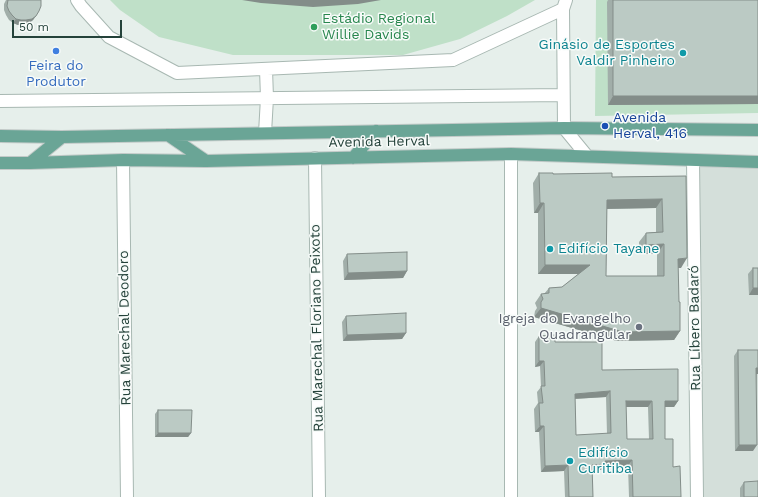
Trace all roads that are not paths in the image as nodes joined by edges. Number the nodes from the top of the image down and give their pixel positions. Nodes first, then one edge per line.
1 (77, 0) edge
2 (564, 5) edge
3 (266, 69) junction
4 (564, 95) junction
5 (266, 98) junction
6 (0, 101) edge
7 (564, 128) junction
8 (758, 130) edge
9 (376, 131) junction
10 (265, 133) junction
11 (168, 134) junction
12 (0, 136) edge
13 (62, 137) junction
14 (511, 154) junction
15 (586, 156) junction
16 (315, 158) junction
17 (353, 158) junction
18 (124, 160) junction
19 (693, 160) junction
20 (206, 161) junction
21 (758, 162) edge
22 (0, 163) edge
23 (30, 163) junction
24 (127, 497) edge
25 (319, 497) edge
26 (511, 497) edge
27 (697, 497) edge

1 - 3 street
2 - 3 street
2 - 4 street
3 - 5 street
4 - 5 street
4 - 7 street
5 - 6 street
5 - 10 street
7 - 8 main road, Avenida Herval
7 - 9 main road, Avenida Herval
7 - 15 street
9 - 10 main road, Avenida Herval
9 - 17 main road
10 - 11 main road, Avenida Herval
11 - 13 main road, Avenida Herval
11 - 20 main road
12 - 13 main road, Avenida Herval
13 - 23 main road
14 - 15 main road, Avenida Herval
14 - 17 main road, Avenida Herval
14 - 26 street
15 - 19 main road, Avenida Herval
16 - 17 main road, Avenida Herval
16 - 20 main road, Avenida Herval
16 - 25 street, Rua Marechal Floriano Peixoto
18 - 20 main road, Avenida Herval
18 - 23 main road, Avenida Herval
18 - 24 street, Rua Marechal Deodoro
19 - 21 main road, Avenida Herval
19 - 27 street, Rua Líbero Badaró
22 - 23 main road, Avenida Herval

